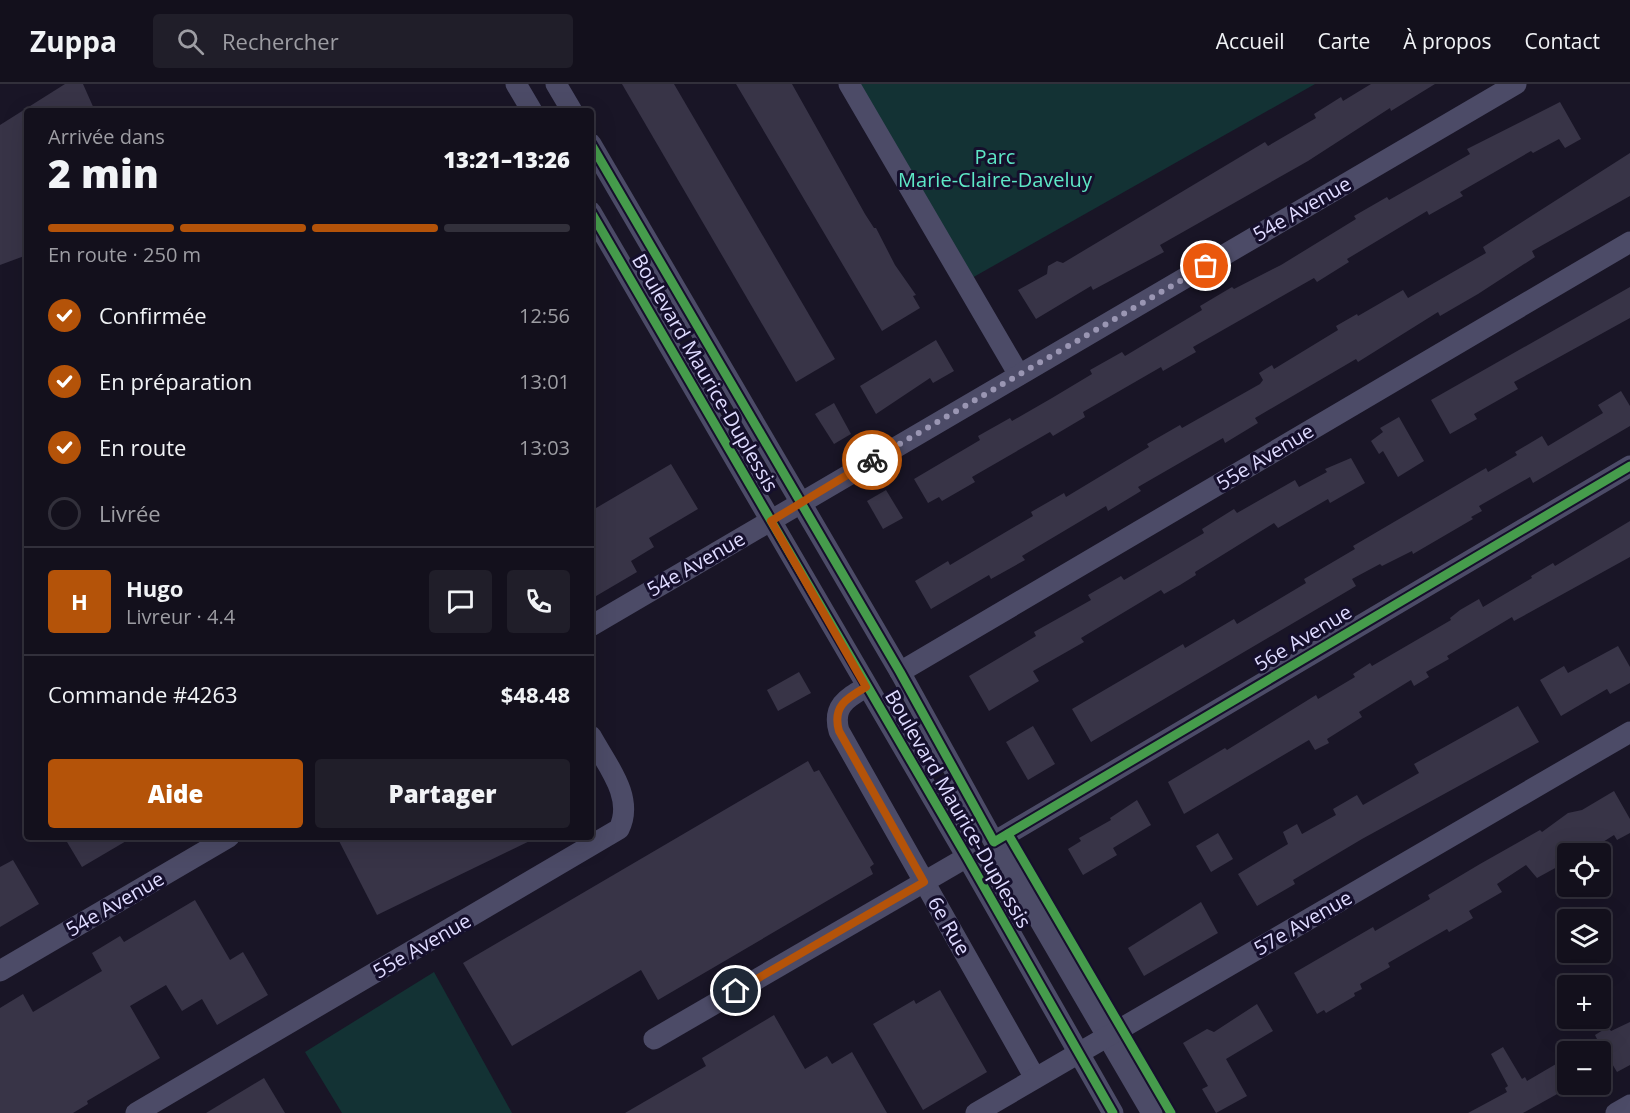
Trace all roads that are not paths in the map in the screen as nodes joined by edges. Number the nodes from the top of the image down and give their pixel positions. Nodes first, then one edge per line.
1 (516, 84) edge
2 (556, 84) edge
3 (849, 84) edge
4 (1516, 84) edge
5 (530, 108) edge
6 (570, 108) edge
7 (594, 149) edge
8 (594, 217) edge
9 (1630, 242) edge
10 (1019, 375) junction
11 (1630, 466) edge
12 (801, 504) junction
13 (771, 521) junction
14 (594, 624) edge
15 (900, 672) junction
16 (866, 687) junction
17 (1630, 732) edge
18 (594, 741) edge
19 (224, 840) edge
20 (994, 842) junction
21 (967, 857) junction
22 (924, 882) junction
23 (0, 971) edge
24 (1106, 1036) junction
25 (654, 1039) dead end
26 (1078, 1053) junction
27 (1035, 1078) junction
28 (1630, 1105) edge
29 (136, 1113) edge
30 (976, 1113) edge
31 (1113, 1113) edge
32 (1152, 1113) edge
33 (1616, 1113) edge

1 - 5 street
2 - 6 street
3 - 10 street
4 - 10 street, 54e Avenue
7 - 12 street, Boulevard Maurice-Duplessis
8 - 13 street, Boulevard Maurice-Duplessis
9 - 15 street, 55e Avenue
10 - 12 street, 54e Avenue
11 - 20 street, 56e Avenue
12 - 13 street, 54e Avenue
12 - 15 street, Boulevard Maurice-Duplessis
13 - 14 street, 54e Avenue
13 - 16 street, Boulevard Maurice-Duplessis
15 - 20 street, Boulevard Maurice-Duplessis
16 - 21 street, Boulevard Maurice-Duplessis
16 - 22 street, 6e Rue
17 - 24 street, 57e Avenue
18 - 29 street, 55e Avenue
19 - 23 street, 54e Avenue
20 - 24 street, Boulevard Maurice-Duplessis
21 - 22 street
21 - 26 street, Boulevard Maurice-Duplessis
22 - 25 street
22 - 27 street, 6e Rue
24 - 26 street, 57e Avenue
24 - 32 street, Boulevard Maurice-Duplessis
26 - 27 street, 57e Avenue
26 - 31 street, Boulevard Maurice-Duplessis
27 - 30 street, 57e Avenue
28 - 33 street

